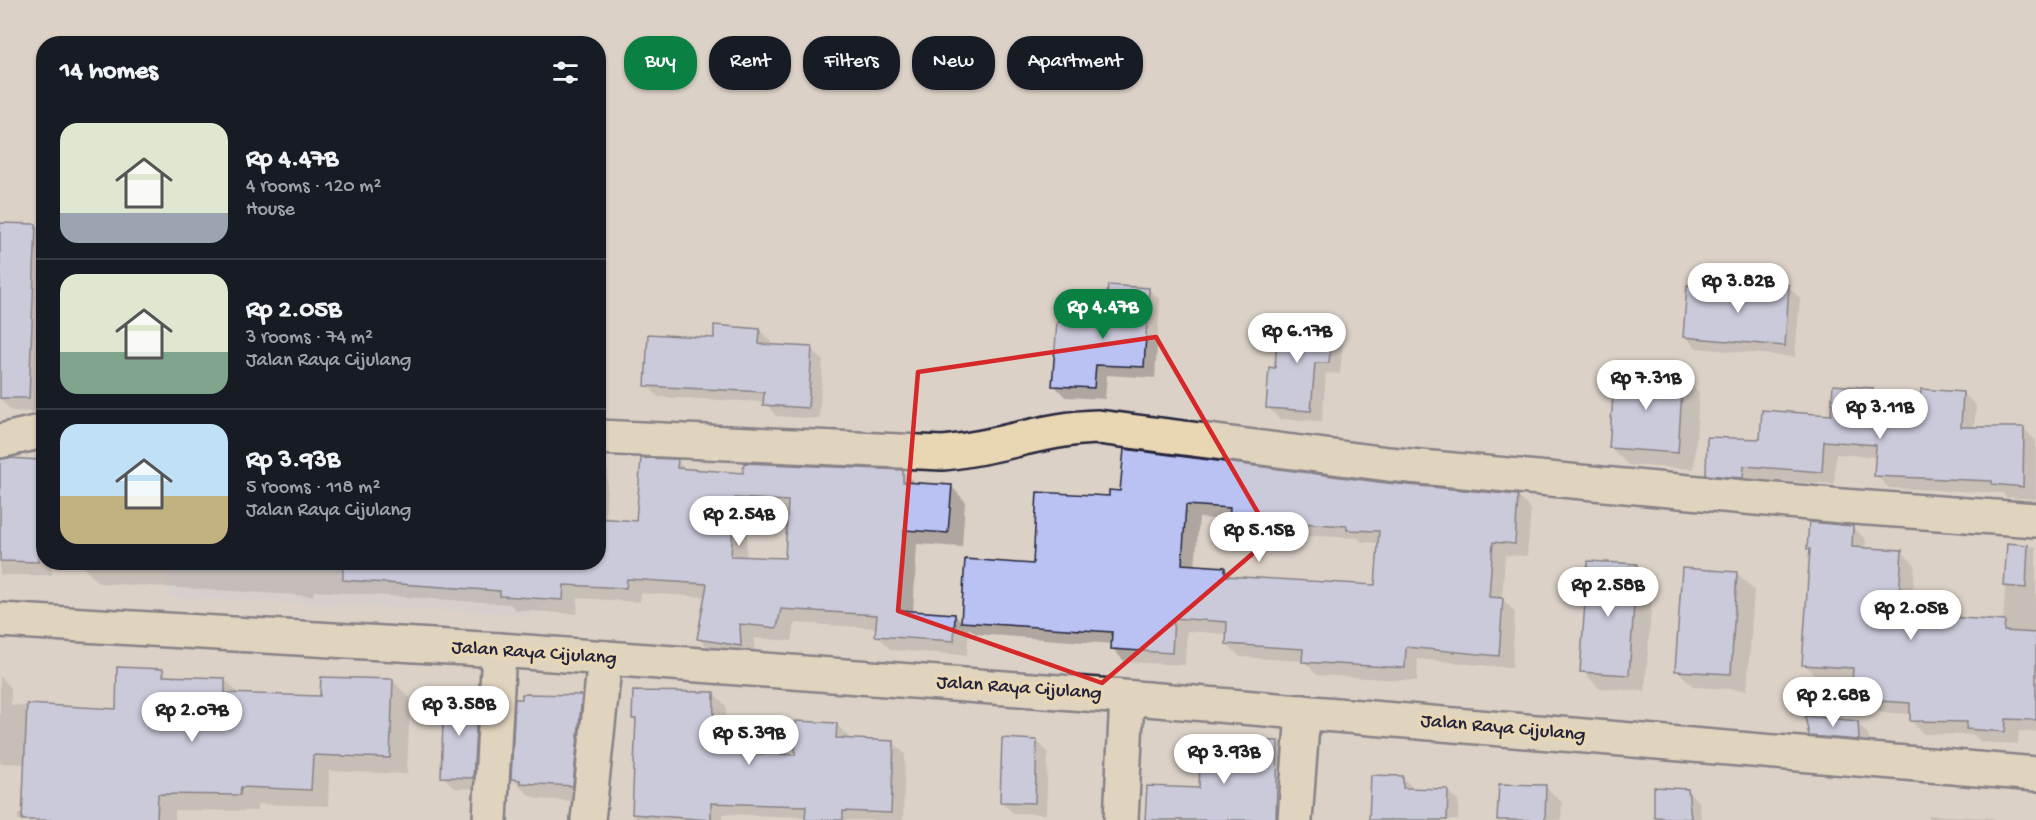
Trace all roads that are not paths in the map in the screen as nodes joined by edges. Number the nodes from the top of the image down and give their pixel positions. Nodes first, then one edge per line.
1 (36, 433) edge
2 (606, 437) edge
3 (0, 441) edge
4 (2036, 520) edge
5 (0, 620) edge
6 (499, 650) junction
7 (605, 658) junction
8 (1127, 698) junction
9 (1303, 712) junction
10 (2036, 774) edge
11 (490, 820) edge
12 (588, 820) edge
13 (1121, 820) edge
14 (1295, 820) edge

1 - 3 main road
2 - 4 main road
5 - 6 main road, Jalan Raya Cijulang
6 - 7 main road, Jalan Raya Cijulang
6 - 11 main road
7 - 8 main road, Jalan Raya Cijulang
7 - 12 main road
8 - 9 main road, Jalan Raya Cijulang
8 - 13 main road
9 - 10 main road, Jalan Raya Cijulang
9 - 14 main road

